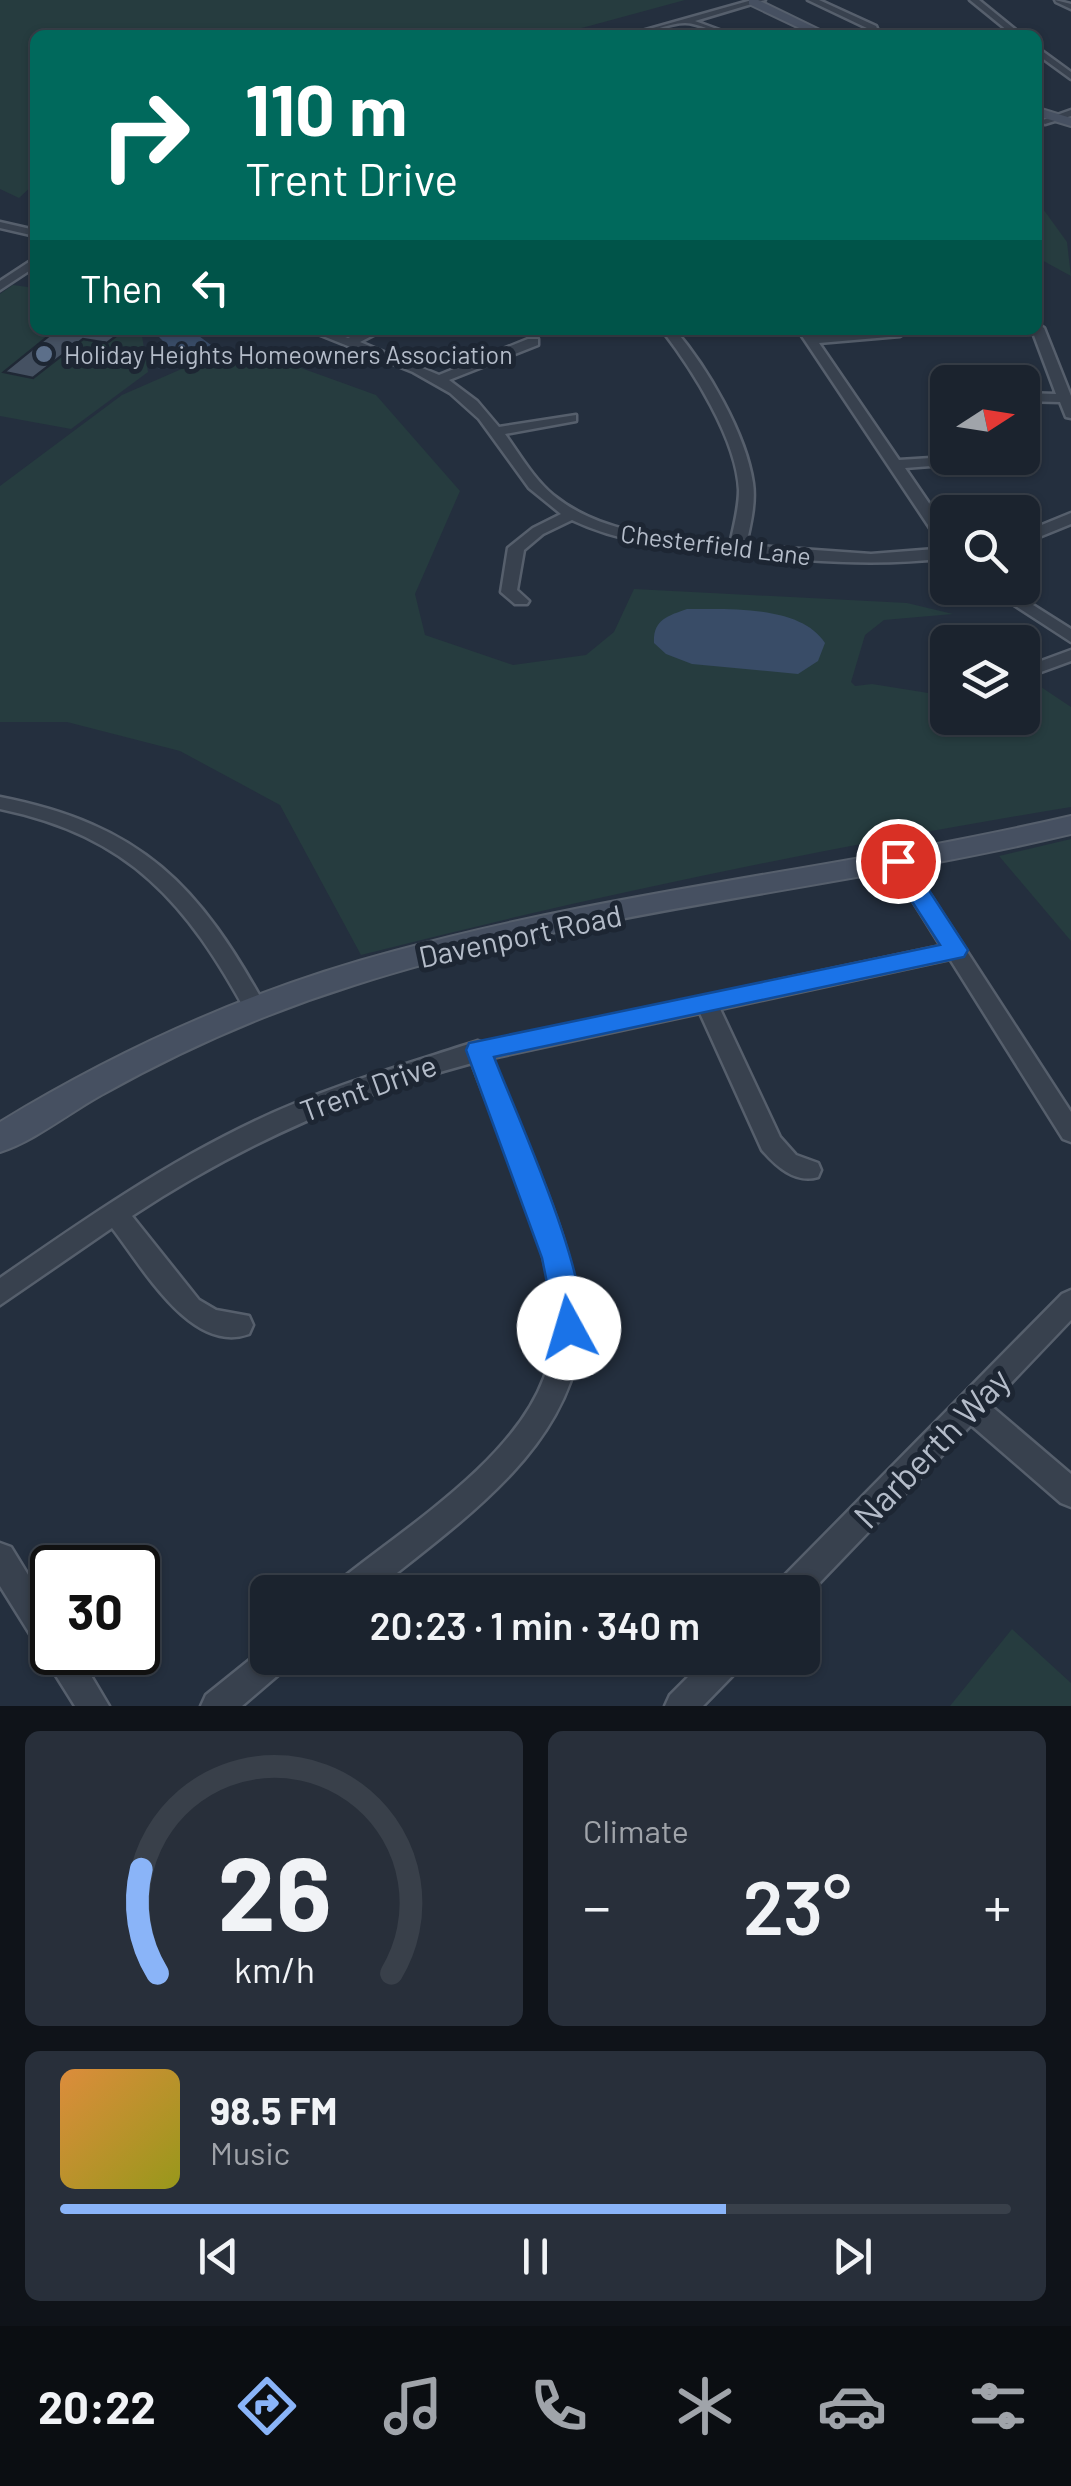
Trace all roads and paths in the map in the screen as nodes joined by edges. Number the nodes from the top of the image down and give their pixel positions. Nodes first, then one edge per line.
1 (812, 0) edge
2 (974, 0) edge
3 (748, 2) edge
4 (686, 21) junction
5 (651, 30) edge
6 (714, 30) edge
7 (797, 30) edge
8 (812, 30) edge
9 (874, 30) edge
10 (1012, 30) edge
11 (1042, 52) edge
12 (1056, 53) dead end
13 (1042, 54) edge
14 (1071, 76) edge
15 (1071, 114) edge
16 (1044, 117) edge
17 (1071, 126) edge
18 (0, 224) edge
19 (30, 233) edge
20 (30, 265) edge
21 (2, 282) edge
22 (327, 335) edge
23 (366, 335) edge
24 (672, 335) edge
25 (808, 335) edge
26 (1041, 335) edge
27 (533, 342) dead end
28 (348, 343) junction
29 (438, 380) junction
30 (1040, 397) edge
31 (1065, 398) junction
32 (1071, 414) edge
33 (571, 418) dead end
34 (495, 432) junction
35 (930, 462) edge
36 (894, 465) junction
37 (573, 514) junction
38 (930, 516) edge
39 (1071, 518) edge
40 (1040, 531) edge
41 (737, 549) junction
42 (930, 555) edge
43 (521, 601) dead end
44 (1022, 605) edge
45 (1071, 637) edge
46 (1071, 655) edge
47 (1040, 667) edge
48 (0, 803) edge
49 (1071, 825) edge
50 (898, 861) junction
51 (956, 950) junction
52 (707, 1004) junction
53 (256, 1009) junction
54 (478, 1050) junction
55 (1071, 1132) edge
56 (0, 1139) edge
57 (809, 1170) dead end
58 (115, 1214) junction
59 (0, 1293) edge
60 (1071, 1302) edge
61 (240, 1325) dead end
62 (970, 1406) junction
63 (1071, 1493) edge
64 (370, 1575) edge
65 (806, 1575) edge
66 (5, 1579) edge
67 (30, 1613) edge
68 (74, 1675) edge
69 (254, 1675) edge
70 (711, 1675) edge
71 (93, 1706) edge
72 (217, 1706) edge
73 (681, 1706) edge

1 - 9 street
2 - 10 street
3 - 4 street
3 - 7 street
3 - 8 street
4 - 5 street
4 - 6 street
11 - 12 street
13 - 14 street
15 - 16 street
16 - 17 street
18 - 19 street
20 - 21 street
22 - 28 street, Chesterfield Lane
23 - 28 street
24 - 41 street
25 - 36 street
26 - 31 street
27 - 29 street
28 - 29 street, Chesterfield Lane
29 - 34 street, Chesterfield Lane
30 - 31 street
31 - 32 street
33 - 34 street
34 - 37 street, Chesterfield Lane
35 - 36 street
36 - 38 street
37 - 41 street, Chesterfield Lane
37 - 43 street
39 - 40 street
41 - 42 street, Chesterfield Lane
44 - 45 street
46 - 47 street
48 - 53 street
49 - 50 street, Davenport Road
50 - 51 street
50 - 53 street, Davenport Road
51 - 52 street, Trent Drive
51 - 55 street
52 - 54 street, Trent Drive
52 - 57 street
53 - 56 street, Davenport Road
54 - 58 street, Trent Drive
54 - 64 street
58 - 59 street, Trent Drive
58 - 61 street
60 - 62 street, Narberth Way
62 - 63 street
62 - 65 street, Narberth Way
66 - 67 street
68 - 71 street
69 - 72 street
70 - 73 street

